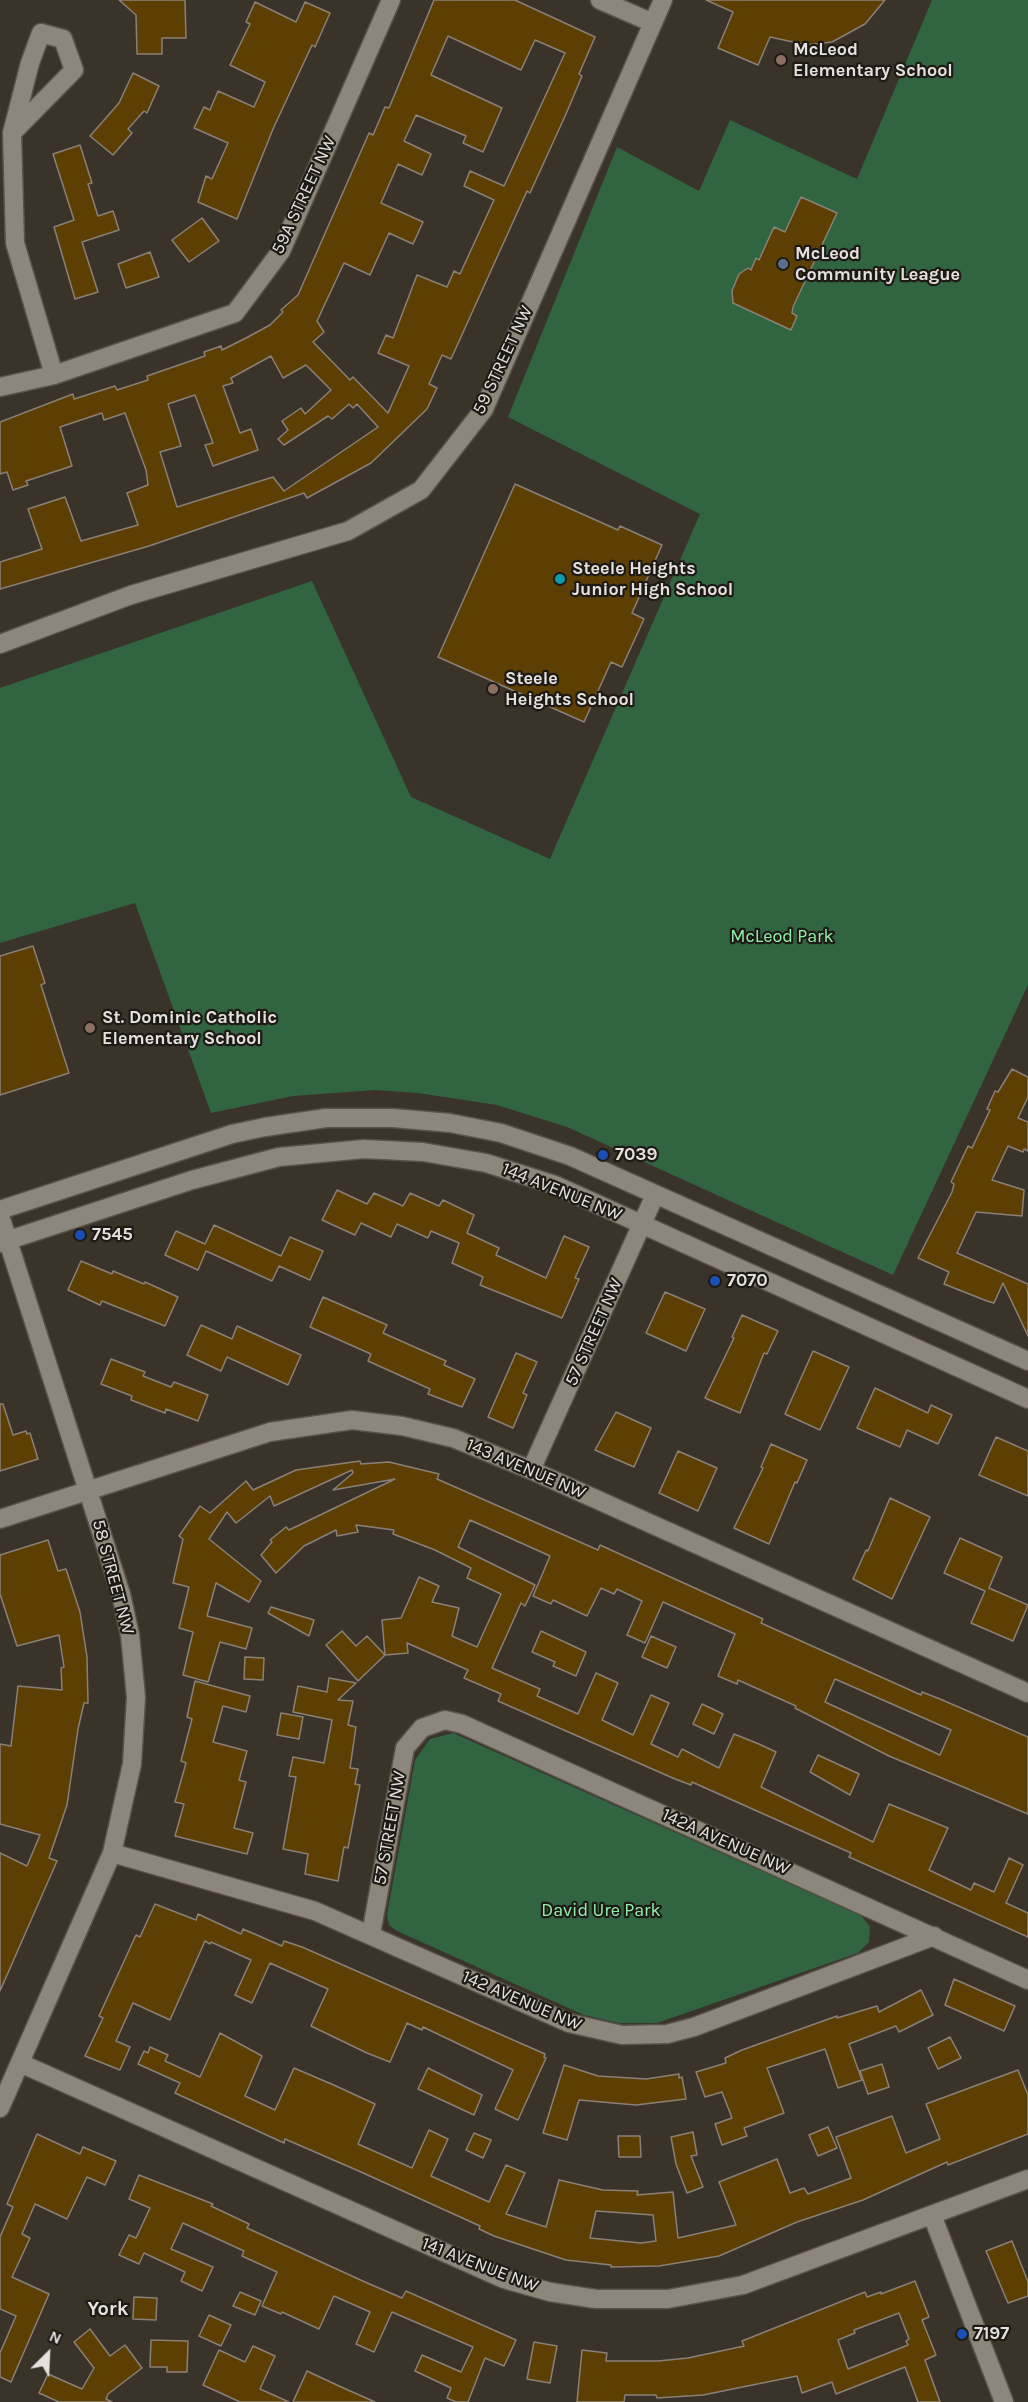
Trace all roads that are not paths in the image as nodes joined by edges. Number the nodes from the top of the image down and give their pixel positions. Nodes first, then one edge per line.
1 (391, 0) edge
2 (600, 0) edge
3 (663, 0) edge
4 (653, 23) junction
5 (12, 134) junction
6 (54, 375) junction
7 (0, 387) edge
8 (0, 644) edge
9 (655, 1195) junction
10 (0, 1210) edge
11 (0, 1216) edge
12 (642, 1224) junction
13 (4, 1241) edge
14 (1028, 1361) edge
15 (1028, 1399) edge
16 (531, 1470) junction
17 (88, 1490) junction
18 (0, 1519) edge
19 (1028, 1693) edge
20 (422, 1728) joint
21 (112, 1853) junction
22 (371, 1934) junction
23 (934, 1936) junction
24 (1028, 1980) edge
25 (20, 2063) junction
26 (0, 2108) edge
27 (1028, 2179) edge
28 (932, 2215) junction
29 (1004, 2402) edge

1 - 6 street, 59A STREET NW
2 - 4 street
3 - 4 street, 59 STREET NW
4 - 8 street, 59 STREET NW
5 - 5 street
5 - 6 street
6 - 7 street, 59A STREET NW
9 - 10 street, 144 AVENUE NW
9 - 12 street, 57 STREET NW
9 - 14 street, 144 AVENUE NW
11 - 13 street, 58 STREET NW
12 - 13 street, 144 AVENUE NW
12 - 15 street, 144 AVENUE NW
12 - 16 street, 57 STREET NW
13 - 17 street, 58 STREET NW
16 - 17 street, 143 AVENUE NW
16 - 19 street, 143 AVENUE NW
17 - 18 street, 143 AVENUE NW
17 - 21 street, 58 STREET NW
20 - 22 street, 57 STREET NW
20 - 23 street, 142A AVENUE NW
21 - 22 street, 142 AVENUE NW
21 - 25 street, 58 STREET NW
22 - 23 street, 142 AVENUE NW
23 - 24 street, 142A AVENUE NW
25 - 26 street, 58 STREET NW
25 - 28 street, 141 AVENUE NW
27 - 28 street, 141 AVENUE NW
28 - 29 street

